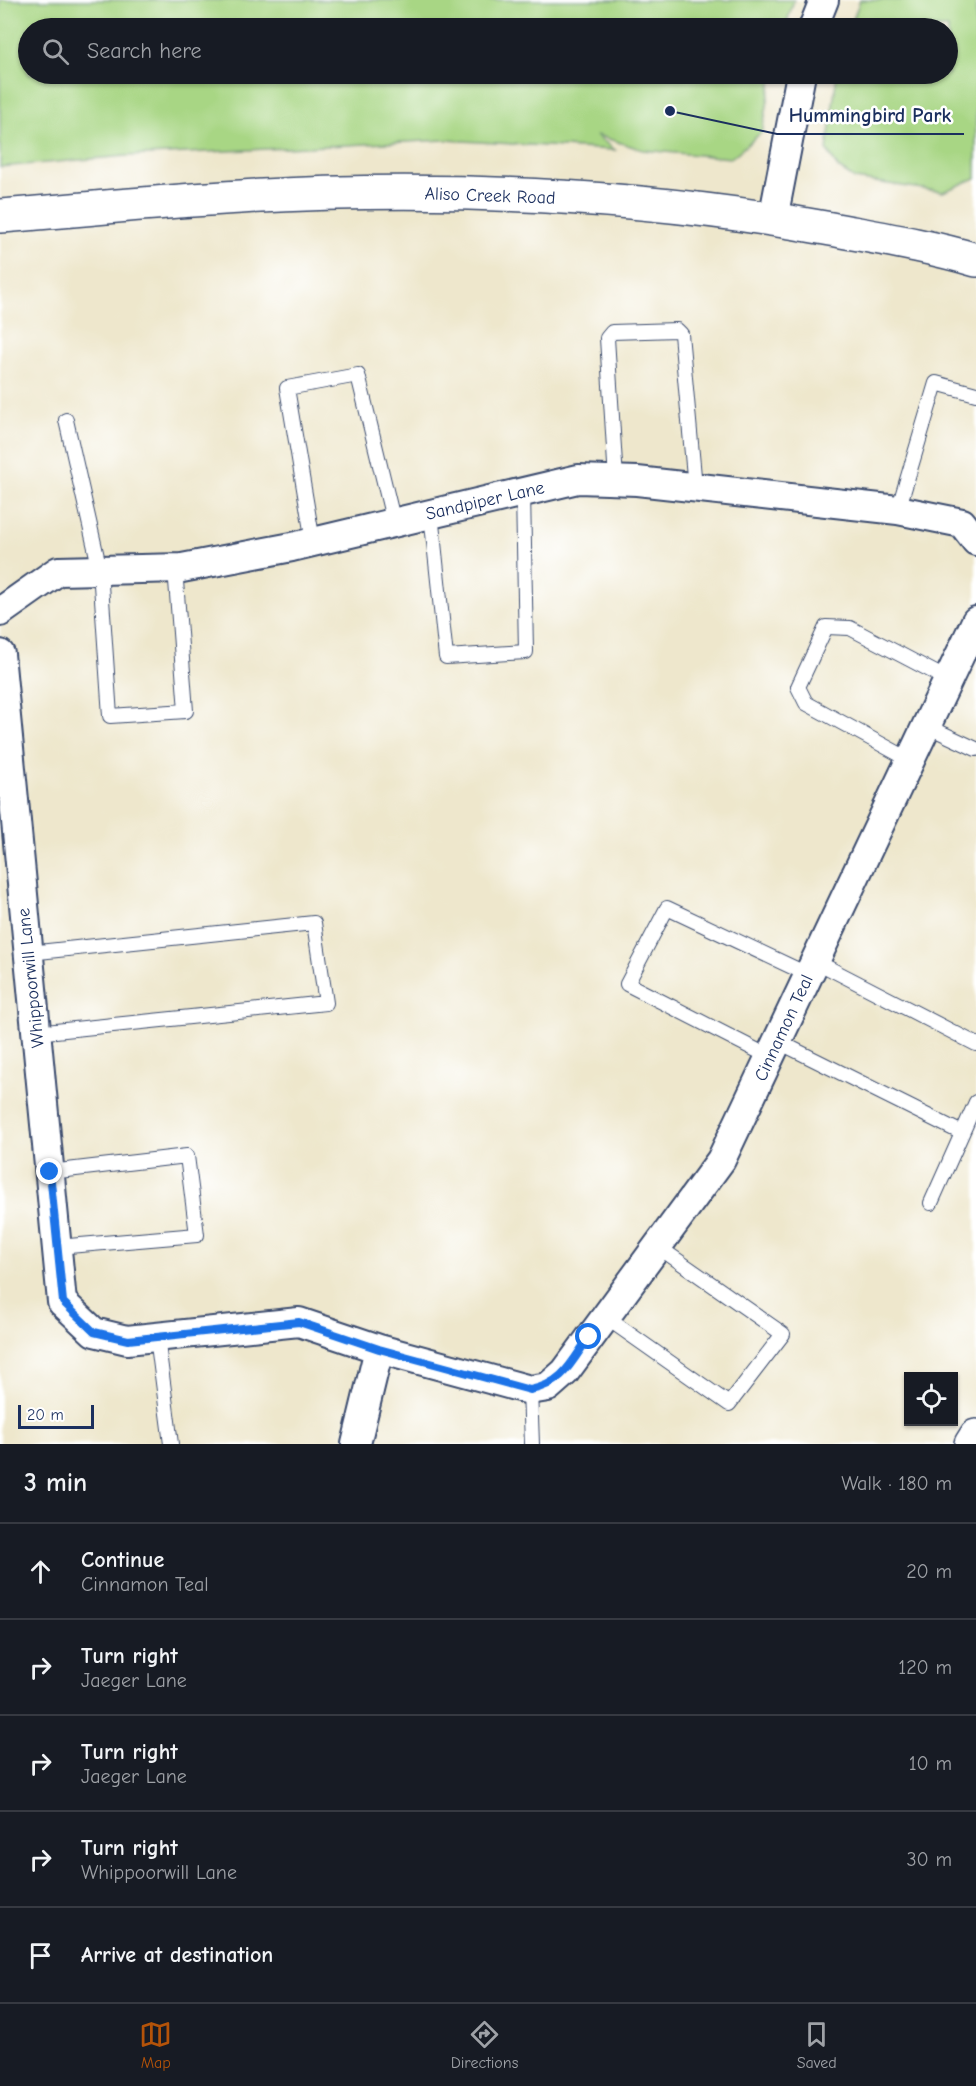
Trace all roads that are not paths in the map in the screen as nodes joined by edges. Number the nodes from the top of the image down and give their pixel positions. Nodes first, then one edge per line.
1 (825, 0) edge
2 (817, 18) edge
3 (799, 84) edge
4 (0, 216) edge
5 (773, 219) junction
6 (976, 260) edge
7 (976, 394) edge
8 (66, 420) dead end
9 (616, 480) junction
10 (695, 487) junction
11 (523, 492) junction
12 (898, 510) junction
13 (431, 514) junction
14 (394, 523) junction
15 (976, 541) edge
16 (314, 542) junction
17 (175, 568) junction
18 (100, 570) junction
19 (0, 612) edge
20 (976, 621) edge
21 (0, 654) edge
22 (969, 654) edge
23 (948, 680) junction
24 (927, 726) junction
25 (976, 749) edge
26 (910, 760) junction
27 (29, 953) junction
28 (812, 968) junction
29 (36, 1033) junction
30 (976, 1044) edge
31 (774, 1049) junction
32 (976, 1102) edge
33 (962, 1133) junction
34 (50, 1172) junction
35 (931, 1203) dead end
36 (657, 1246) junction
37 (57, 1247) junction
38 (604, 1316) junction
39 (158, 1337) junction
40 (379, 1349) junction
41 (530, 1390) junction
42 (976, 1436) edge
43 (171, 1444) edge
44 (357, 1444) edge
45 (532, 1444) edge
46 (971, 1444) edge

1 - 2 street
3 - 5 street
4 - 5 main road, Aliso Creek Road
5 - 6 main road, Aliso Creek Road
7 - 12 lane
8 - 18 lane
9 - 10 street, Sandpiper Lane
9 - 10 lane
9 - 11 street, Sandpiper Lane
10 - 12 street, Sandpiper Lane
11 - 13 street, Sandpiper Lane
11 - 13 lane
12 - 15 street, Sandpiper Lane
13 - 14 street, Sandpiper Lane
14 - 16 street, Sandpiper Lane
14 - 16 lane
16 - 17 street, Sandpiper Lane
17 - 18 street, Sandpiper Lane
17 - 18 lane
18 - 19 street, Sandpiper Lane
20 - 22 street, Cinnamon Teal
21 - 27 street, Whippoorwill Lane
22 - 23 street, Cinnamon Teal
23 - 24 street, Cinnamon Teal
23 - 26 lane
24 - 25 lane
24 - 26 street, Cinnamon Teal
26 - 28 street, Cinnamon Teal
27 - 29 street, Whippoorwill Lane
27 - 29 lane
28 - 30 lane
28 - 31 street, Cinnamon Teal
28 - 31 lane
29 - 34 street, Whippoorwill Lane
31 - 33 lane
31 - 36 street, Cinnamon Teal
32 - 33 lane
33 - 35 lane
34 - 37 street, Whippoorwill Lane
34 - 37 lane
36 - 38 street, Cinnamon Teal
36 - 38 lane
37 - 39 street, Whippoorwill Lane
38 - 41 street, Cinnamon Teal
39 - 40 street
39 - 43 lane
40 - 41 street
40 - 44 street
41 - 45 lane
42 - 46 main road

